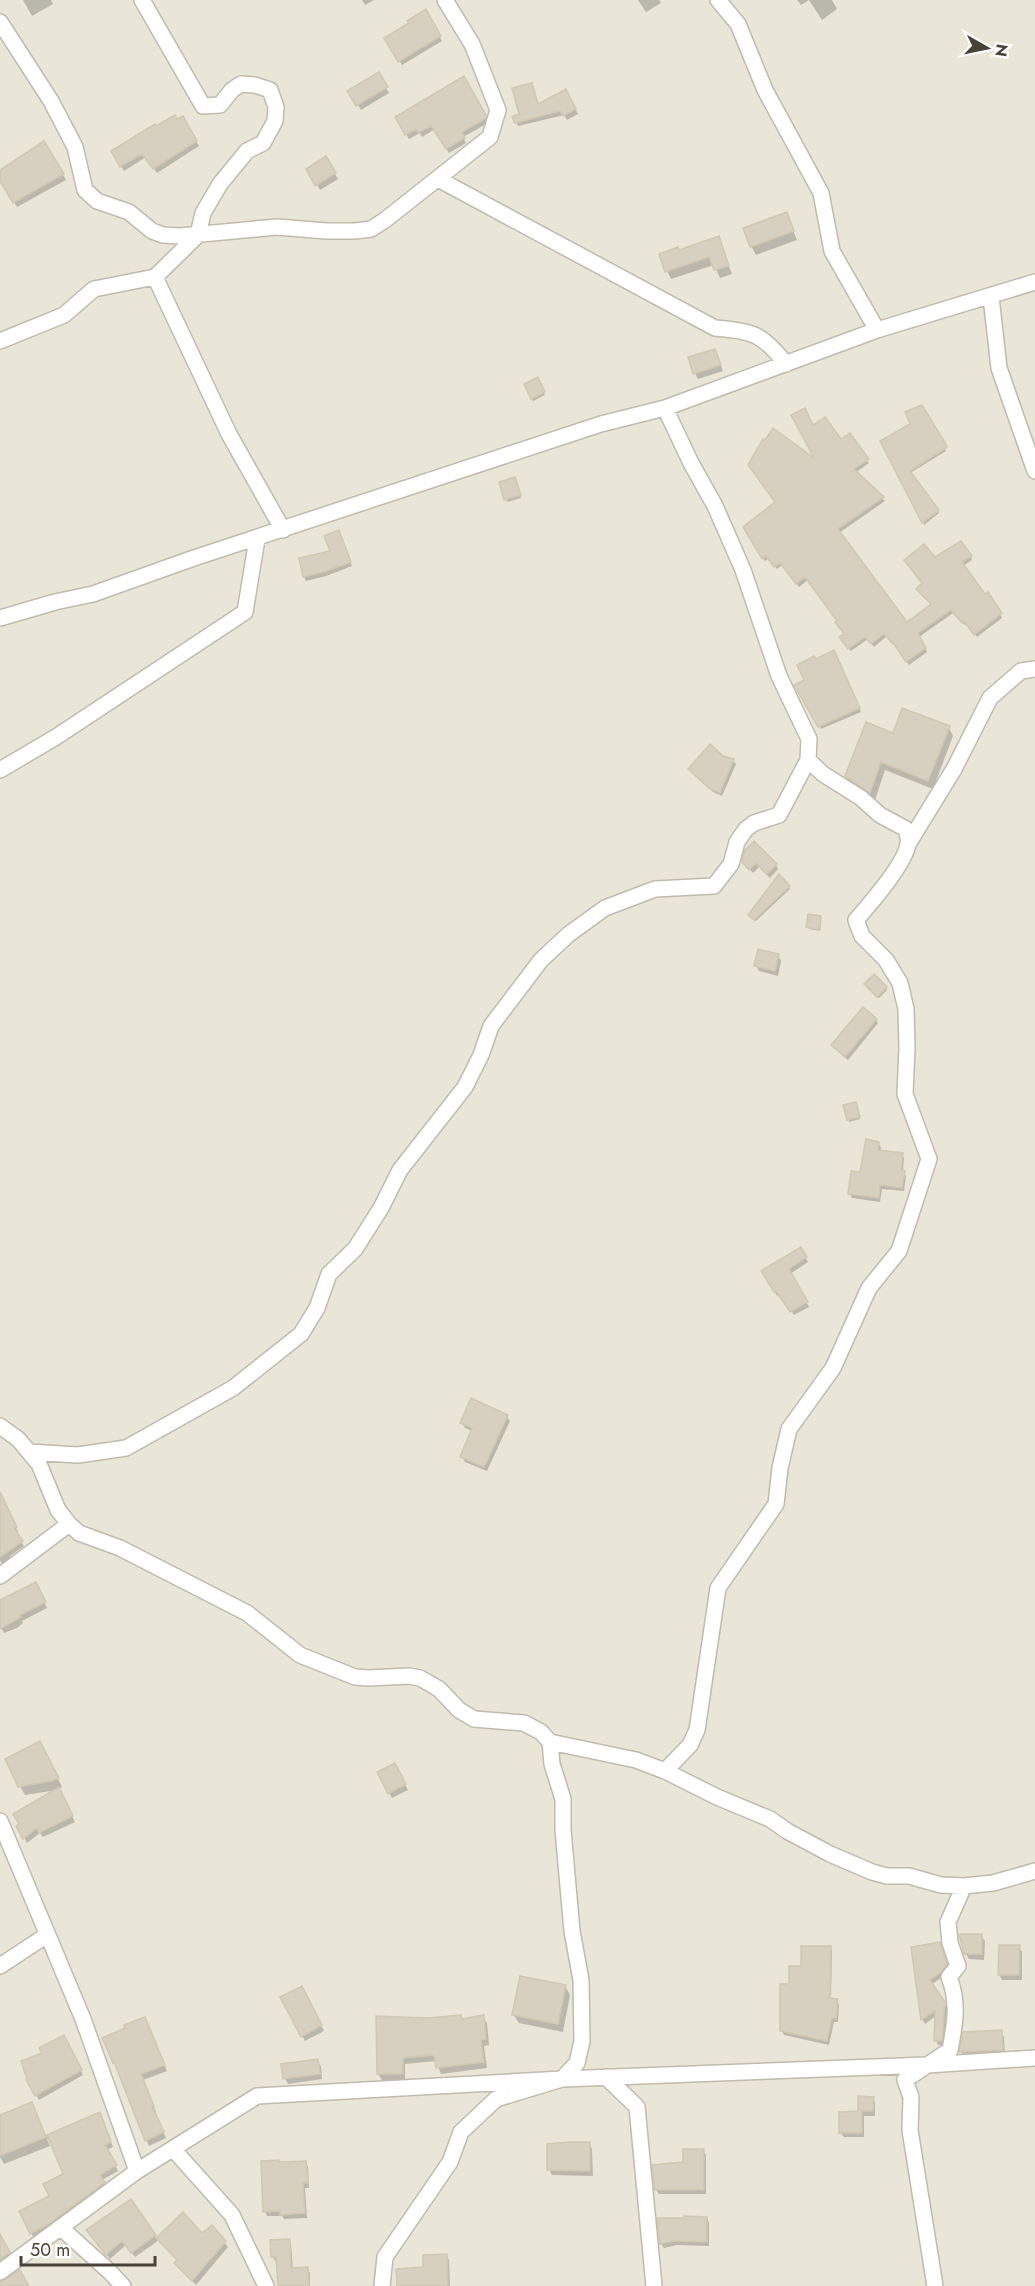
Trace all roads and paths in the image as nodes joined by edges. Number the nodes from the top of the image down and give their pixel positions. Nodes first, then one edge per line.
1 (142, 0) edge
2 (444, 0) edge
3 (718, 0) edge
4 (0, 22) edge
5 (438, 179) junction
6 (198, 235) junction
7 (155, 277) junction
8 (1035, 282) edge
9 (991, 297) junction
10 (877, 330) junction
11 (0, 341) edge
12 (786, 364) junction
13 (665, 408) junction
14 (1035, 471) edge
15 (283, 530) junction
16 (257, 539) junction
17 (0, 618) edge
18 (1035, 669) edge
19 (808, 760) junction
20 (0, 770) edge
21 (908, 844) junction
22 (0, 1426) edge
23 (29, 1452) junction
24 (69, 1524) junction
25 (0, 1575) edge
26 (550, 1742) junction
27 (665, 1771) junction
28 (0, 1821) edge
29 (1035, 1871) edge
30 (964, 1886) junction
31 (47, 1935) junction
32 (0, 1966) edge
33 (1035, 2058) edge
34 (927, 2065) junction
35 (606, 2077) junction
36 (562, 2079) junction
37 (173, 2149) junction
38 (138, 2170) junction
39 (61, 2228) junction
40 (0, 2272) edge
41 (123, 2286) edge
42 (266, 2286) edge
43 (382, 2286) edge
44 (654, 2286) edge
45 (935, 2286) edge

1 - 6 street
2 - 5 street
3 - 10 street
4 - 6 street
5 - 6 street
5 - 12 street
6 - 7 street
7 - 11 street
7 - 15 street
8 - 9 street
9 - 10 street
9 - 14 street
10 - 12 street
12 - 13 street
13 - 15 street
13 - 19 street
15 - 16 street
16 - 17 street
16 - 20 street
18 - 21 street
19 - 21 street
19 - 23 street
21 - 27 street
22 - 23 street
23 - 24 street
24 - 25 street
24 - 26 street
26 - 27 street
26 - 36 street
27 - 30 street
28 - 31 street
29 - 30 street
30 - 34 street
31 - 32 street
31 - 38 street
33 - 34 street
34 - 35 street
34 - 45 street
35 - 36 street
35 - 44 street
36 - 37 street
36 - 43 street
37 - 38 street
37 - 42 street
38 - 39 street
39 - 40 street
39 - 41 street

